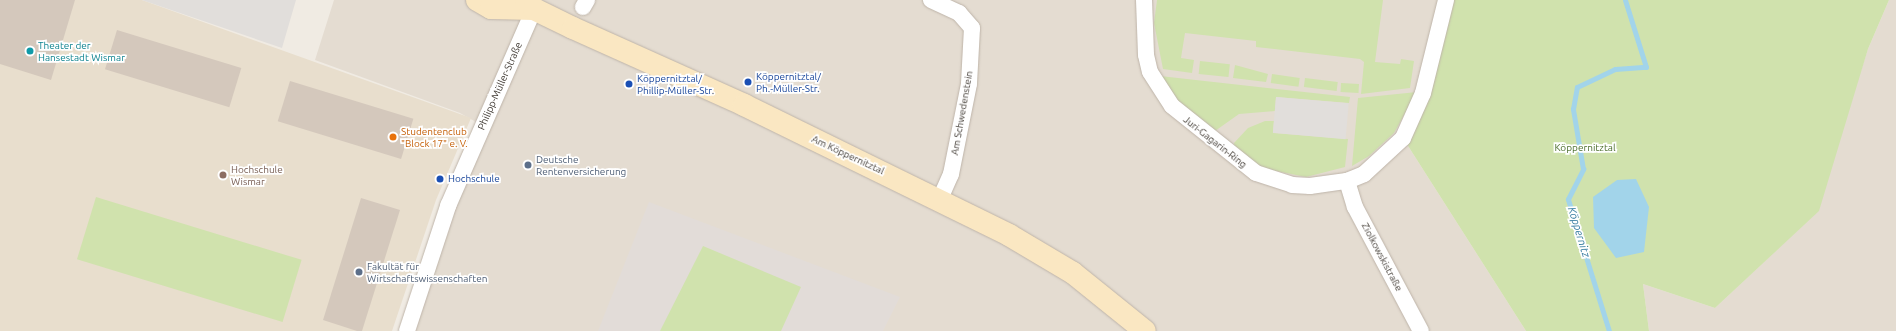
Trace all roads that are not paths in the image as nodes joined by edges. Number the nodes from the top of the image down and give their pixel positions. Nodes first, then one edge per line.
1 (477, 0) edge
2 (932, 0) edge
3 (1144, 0) edge
4 (1446, 0) edge
5 (533, 3) edge
6 (1347, 181) junction
7 (940, 199) junction
8 (407, 331) edge
9 (1145, 331) edge
10 (1421, 331) edge

1 - 5 street
2 - 7 street, Am Schwedenstein
3 - 6 street, Juri-Gagarin-Ring
4 - 6 street, Juri-Gagarin-Ring
5 - 7 street, Am Köppernitztal
5 - 8 street, Philipp-Müller-Straße
6 - 10 street, Ziolkowskistraße
7 - 9 street, Am Köppernitztal

